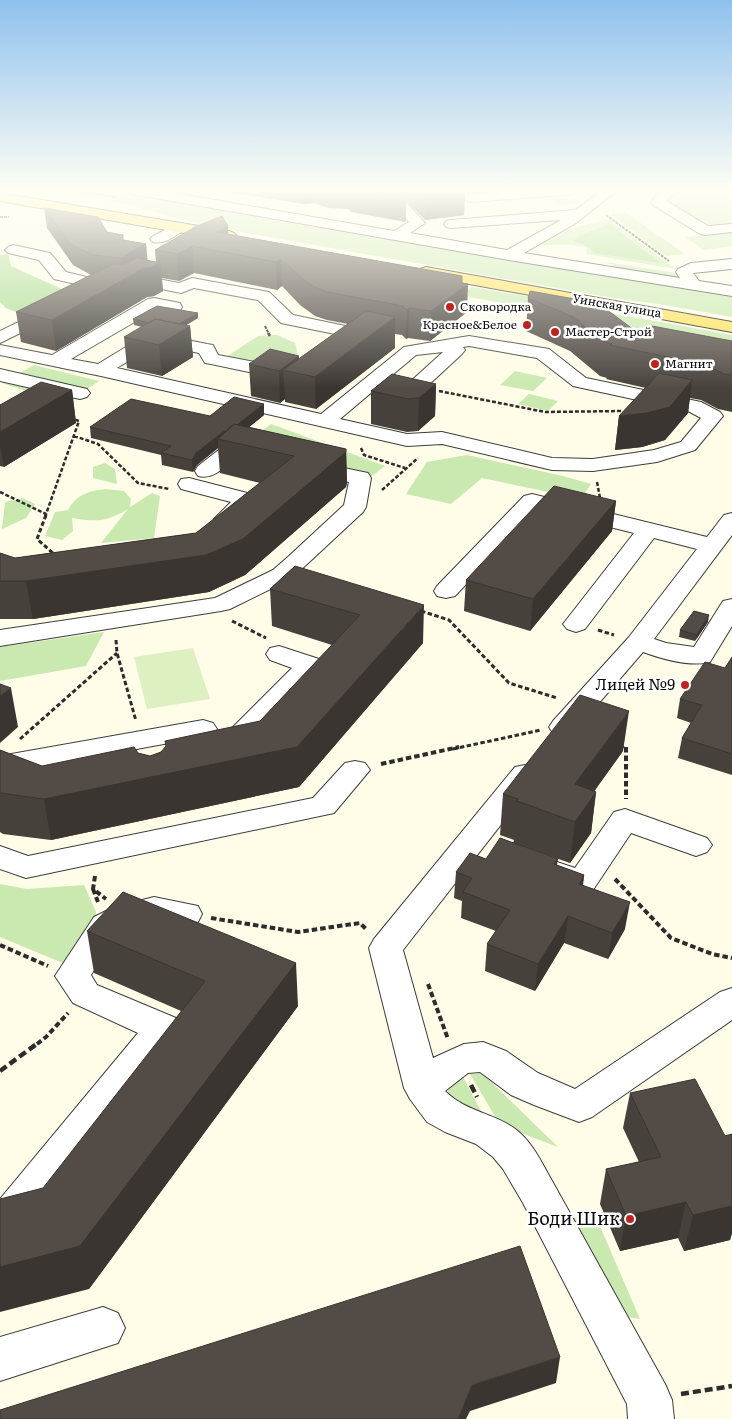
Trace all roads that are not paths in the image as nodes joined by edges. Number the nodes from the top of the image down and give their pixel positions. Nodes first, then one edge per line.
1 (44, 256) edge
2 (512, 256) edge
3 (732, 264) edge
4 (161, 266) edge
5 (408, 268) edge
6 (688, 278) junction
7 (137, 280) junction
8 (101, 285) junction
9 (732, 291) edge
10 (46, 300) edge
11 (174, 307) edge
12 (7, 319) edge
13 (732, 327) edge
14 (0, 338) edge
15 (387, 340) edge
16 (439, 346) junction
17 (0, 350) edge
18 (54, 361) junction
19 (101, 370) junction
20 (298, 370) edge
21 (0, 375) edge
22 (360, 392) junction
23 (80, 393) dead end
24 (647, 401) edge
25 (722, 418) edge
26 (324, 422) junction
27 (732, 520) edge
28 (212, 530) edge
29 (648, 530) junction
30 (713, 546) junction
31 (442, 600) road end
32 (732, 606) edge
33 (576, 624) road end
34 (0, 638) edge
35 (638, 642) junction
36 (279, 654) road end
37 (203, 729) dead end
38 (146, 756) junction
39 (0, 765) edge
40 (356, 770) road end
41 (696, 845) dead end
42 (500, 851) junction
43 (0, 857) edge
44 (186, 914) road end
45 (732, 1002) edge
46 (423, 1088) junction
47 (0, 1219) edge
48 (102, 1328) dead end
49 (0, 1359) edge
50 (650, 1409) edge

1 - 8 street
2 - 6 street
3 - 6 street
4 - 7 street
5 - 13 main road, Уинская улица
6 - 9 street
7 - 8 street
7 - 15 street
8 - 14 street
10 - 12 street
11 - 18 street
16 - 22 street
16 - 22 street
16 - 25 street
17 - 18 street
18 - 19 street
19 - 20 street
19 - 26 street
21 - 23 street
22 - 26 street
24 - 25 street
25 - 26 street
27 - 30 street
28 - 34 street
29 - 30 street
29 - 31 street
29 - 33 street
30 - 35 street
32 - 35 street
35 - 42 street
36 - 38 street
37 - 38 street
38 - 39 street
40 - 43 street
41 - 42 street
42 - 46 street
44 - 47 street
45 - 46 street
46 - 50 street
48 - 49 street

